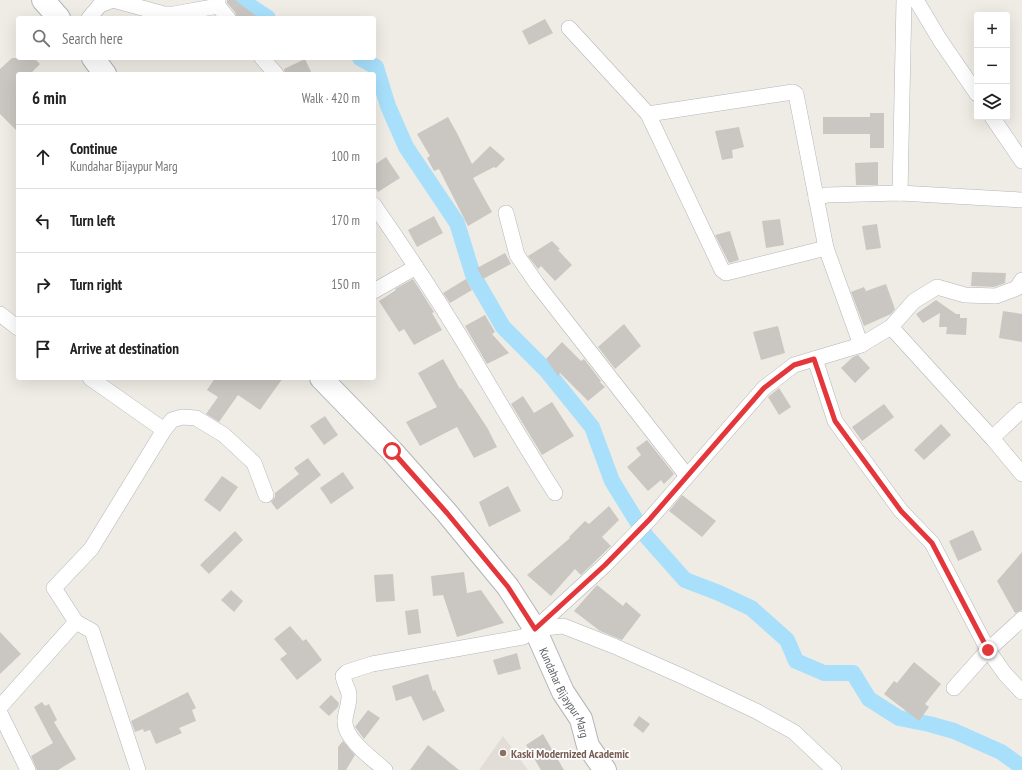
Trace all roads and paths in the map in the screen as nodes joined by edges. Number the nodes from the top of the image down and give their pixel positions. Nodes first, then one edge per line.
1 (43, 0) edge
2 (904, 0) edge
3 (916, 0) edge
4 (100, 3) edge
5 (218, 3) edge
6 (57, 16) edge
7 (90, 16) edge
8 (227, 16) edge
9 (569, 28) dead end
10 (94, 60) edge
11 (264, 60) edge
12 (104, 72) edge
13 (274, 72) edge
14 (974, 90) edge
15 (648, 114) junction
16 (994, 120) edge
17 (1022, 161) edge
18 (900, 193) junction
19 (816, 199) junction
20 (1022, 200) edge
21 (376, 208) edge
22 (506, 213) dead end
23 (826, 248) junction
24 (416, 267) junction
25 (1022, 280) edge
26 (376, 290) edge
27 (0, 314) edge
28 (16, 326) edge
29 (891, 327) junction
30 (861, 345) junction
31 (814, 359) junction
32 (93, 380) edge
33 (323, 380) edge
34 (1022, 410) edge
35 (164, 430) junction
36 (992, 438) junction
37 (1022, 474) edge
38 (687, 476) junction
39 (555, 494) dead end
40 (266, 495) dead end
41 (1022, 619) edge
42 (76, 622) junction
43 (535, 629) junction
44 (988, 650) junction
45 (954, 688) dead end
46 (1022, 692) edge
47 (0, 707) edge
48 (0, 713) edge
49 (28, 770) edge
50 (138, 770) edge
51 (386, 770) edge
52 (605, 770) edge
53 (834, 770) edge

1 - 6 main road
2 - 18 street
3 - 14 street
4 - 5 street
4 - 7 street
5 - 8 street
9 - 15 street
10 - 12 main road
11 - 13 street
15 - 19 street
15 - 23 street
16 - 17 street
18 - 19 street
18 - 20 street
19 - 23 street
21 - 24 street
22 - 38 street
23 - 30 street
24 - 26 street
24 - 39 street
25 - 29 street
27 - 28 street
29 - 30 street
29 - 36 street
30 - 31 street
31 - 38 street
31 - 44 street
32 - 35 street
33 - 43 main road, Kundahar Bijaypur Marg
34 - 36 street
35 - 40 street
35 - 42 street
36 - 37 street
38 - 43 street
41 - 44 street
42 - 47 street
42 - 50 street
43 - 51 street
43 - 52 main road, Kundahar Bijaypur Marg
43 - 53 street
44 - 45 street
44 - 46 street
48 - 49 street

